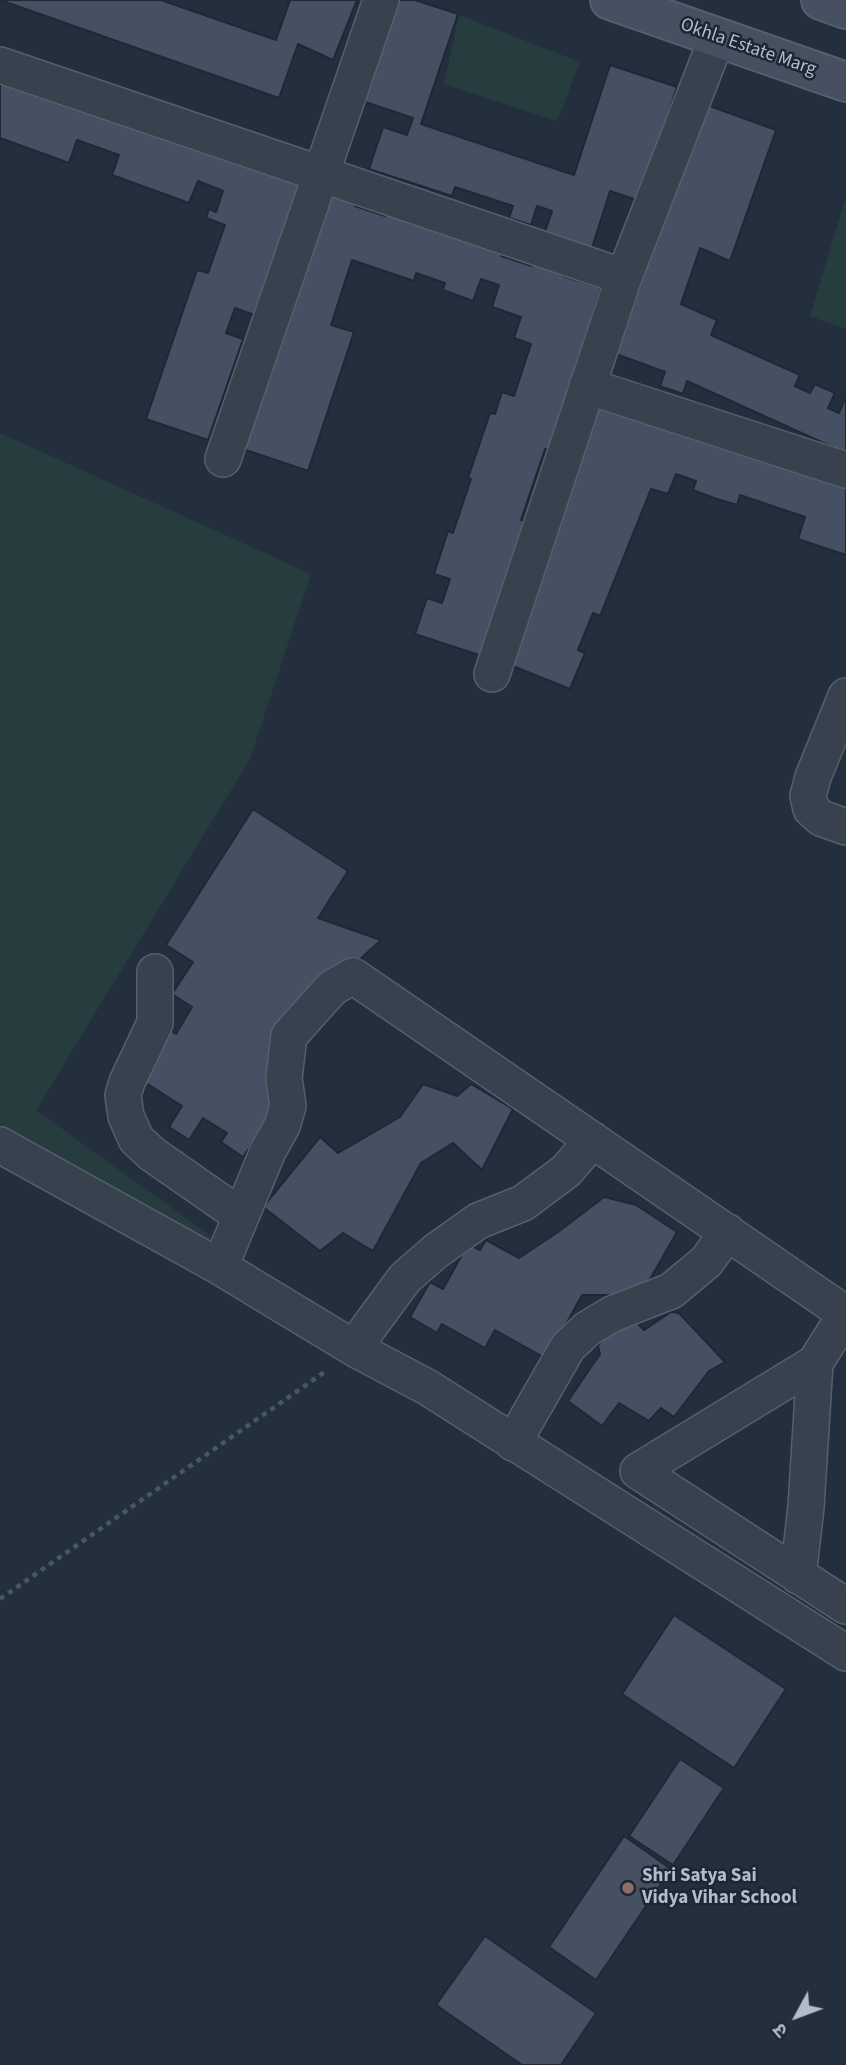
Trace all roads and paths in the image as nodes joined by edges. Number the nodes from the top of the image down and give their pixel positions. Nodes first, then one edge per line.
1 (381, 0) edge
2 (610, 0) edge
3 (821, 0) edge
4 (846, 9) edge
5 (718, 38) junction
6 (0, 65) edge
7 (846, 82) edge
8 (321, 173) junction
9 (624, 276) junction
10 (587, 386) junction
11 (223, 459) dead end
12 (846, 470) edge
13 (492, 674) dead end
14 (846, 696) edge
15 (846, 827) edge
16 (155, 972) dead end
17 (593, 1140) junction
18 (0, 1145) edge
19 (241, 1216) junction
20 (728, 1232) junction
21 (220, 1267) junction
22 (356, 1350) junction
23 (815, 1363) junction
24 (513, 1443) junction
25 (798, 1576) junction
26 (0, 1599) edge
27 (846, 1606) edge
28 (846, 1653) edge

1 - 8 street
2 - 5 main road, Okhla Estate Marg
3 - 4 main road
5 - 7 main road, Okhla Estate Marg
5 - 9 street
6 - 8 street
8 - 9 street
8 - 11 street
9 - 10 street
10 - 12 street
10 - 13 street
14 - 15 street
16 - 19 street
17 - 19 street
17 - 20 street
17 - 22 street
18 - 21 street
19 - 21 street
20 - 23 street
20 - 24 street
21 - 22 street
22 - 24 street
22 - 26 path
23 - 25 street
23 - 25 street
24 - 28 street
25 - 27 street

